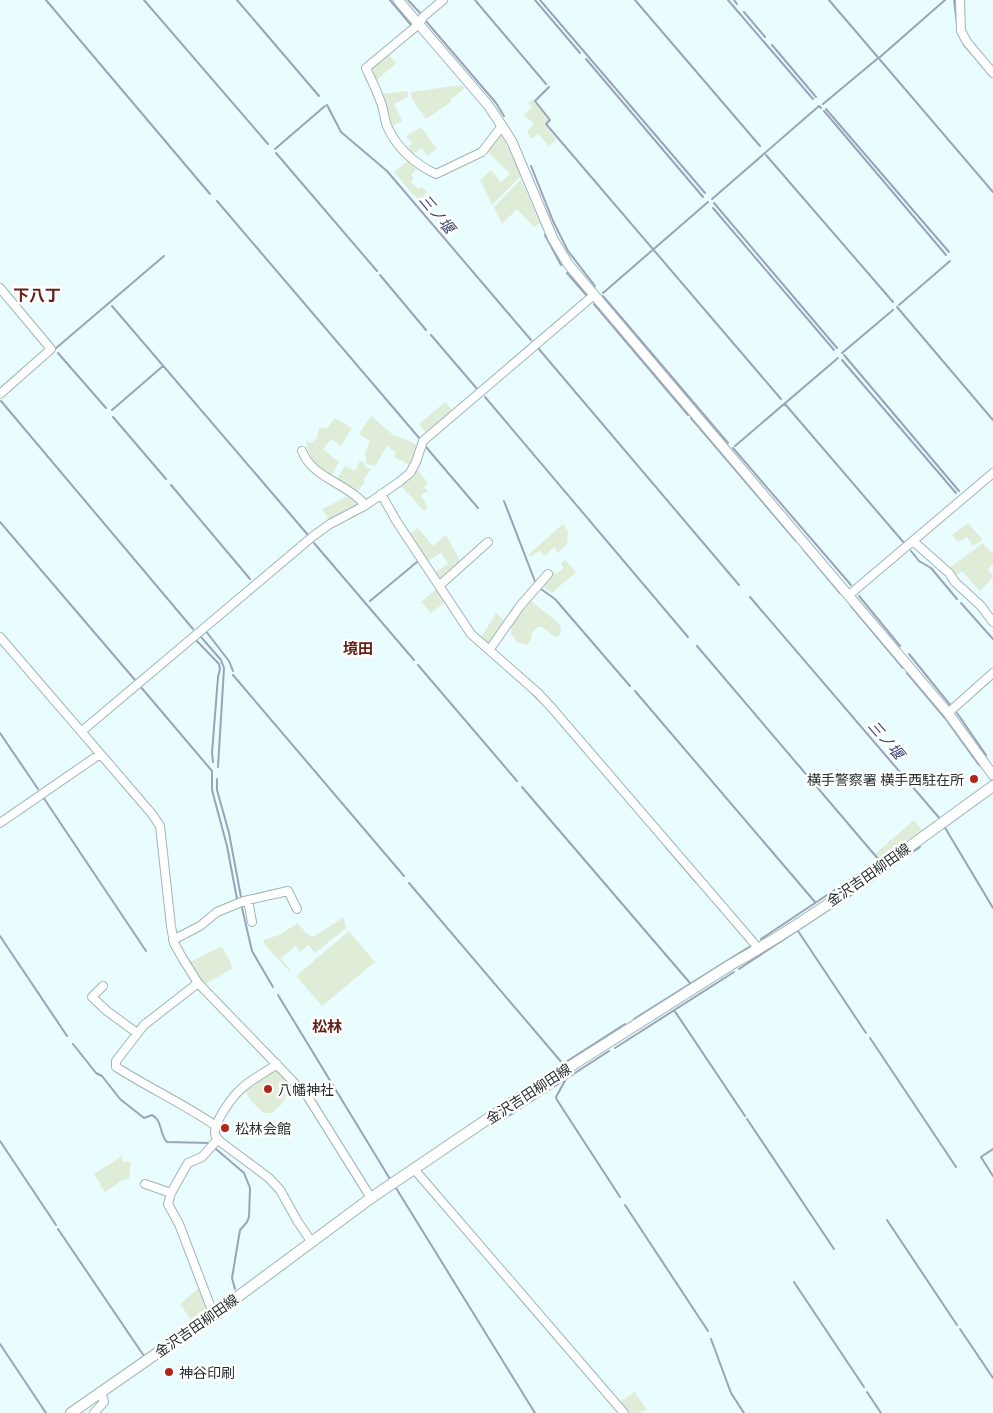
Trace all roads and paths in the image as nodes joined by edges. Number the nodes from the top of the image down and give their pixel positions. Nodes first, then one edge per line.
1 (398, 0) edge
2 (443, 0) edge
3 (960, 0) edge
4 (419, 24) junction
5 (993, 73) edge
6 (502, 126) junction
7 (0, 288) edge
8 (594, 295) junction
9 (0, 394) edge
10 (302, 451) dead end
11 (993, 473) edge
12 (381, 494) junction
13 (366, 505) junction
14 (913, 541) junction
15 (488, 542) dead end
16 (548, 574) dead end
17 (440, 585) junction
18 (849, 595) junction
19 (993, 622) edge
20 (0, 636) edge
21 (490, 650) junction
22 (993, 673) edge
23 (948, 713) junction
24 (82, 731) junction
25 (100, 754) junction
26 (993, 775) edge
27 (993, 786) edge
28 (0, 823) edge
29 (248, 900) junction
30 (297, 909) dead end
31 (252, 922) dead end
32 (173, 940) junction
33 (759, 949) junction
34 (198, 983) junction
35 (103, 986) dead end
36 (136, 1034) junction
37 (277, 1064) junction
38 (216, 1126) junction
39 (218, 1140) junction
40 (414, 1170) junction
41 (146, 1184) dead end
42 (171, 1194) junction
43 (371, 1198) junction
44 (311, 1241) junction
45 (213, 1313) junction
46 (101, 1392) junction
47 (71, 1413) edge
48 (94, 1413) edge
49 (624, 1413) edge

1 - 4 street
2 - 4 street
3 - 5 street
4 - 6 street
4 - 6 street
6 - 8 street
7 - 9 street
8 - 12 street
8 - 18 street
10 - 13 street
11 - 14 street
12 - 13 street
12 - 17 street
13 - 24 street
14 - 18 street
14 - 19 street
15 - 17 street
16 - 21 street
17 - 21 street
18 - 23 street
20 - 24 street
21 - 33 street
22 - 23 street
23 - 26 street
24 - 25 street
25 - 28 street
25 - 32 street
27 - 33 main road, 金沢吉田柳田線
29 - 30 street
29 - 31 street
29 - 32 street
32 - 34 street
33 - 40 main road, 金沢吉田柳田線
34 - 36 street
34 - 37 street
35 - 36 street
36 - 38 street
37 - 38 street
37 - 43 street
38 - 39 street
39 - 42 street
39 - 44 street
40 - 43 main road, 金沢吉田柳田線
40 - 49 street
41 - 42 street
42 - 45 street
43 - 44 main road, 金沢吉田柳田線
44 - 45 main road, 金沢吉田柳田線
45 - 46 main road, 金沢吉田柳田線
46 - 47 main road, 金沢吉田柳田線
46 - 48 street

